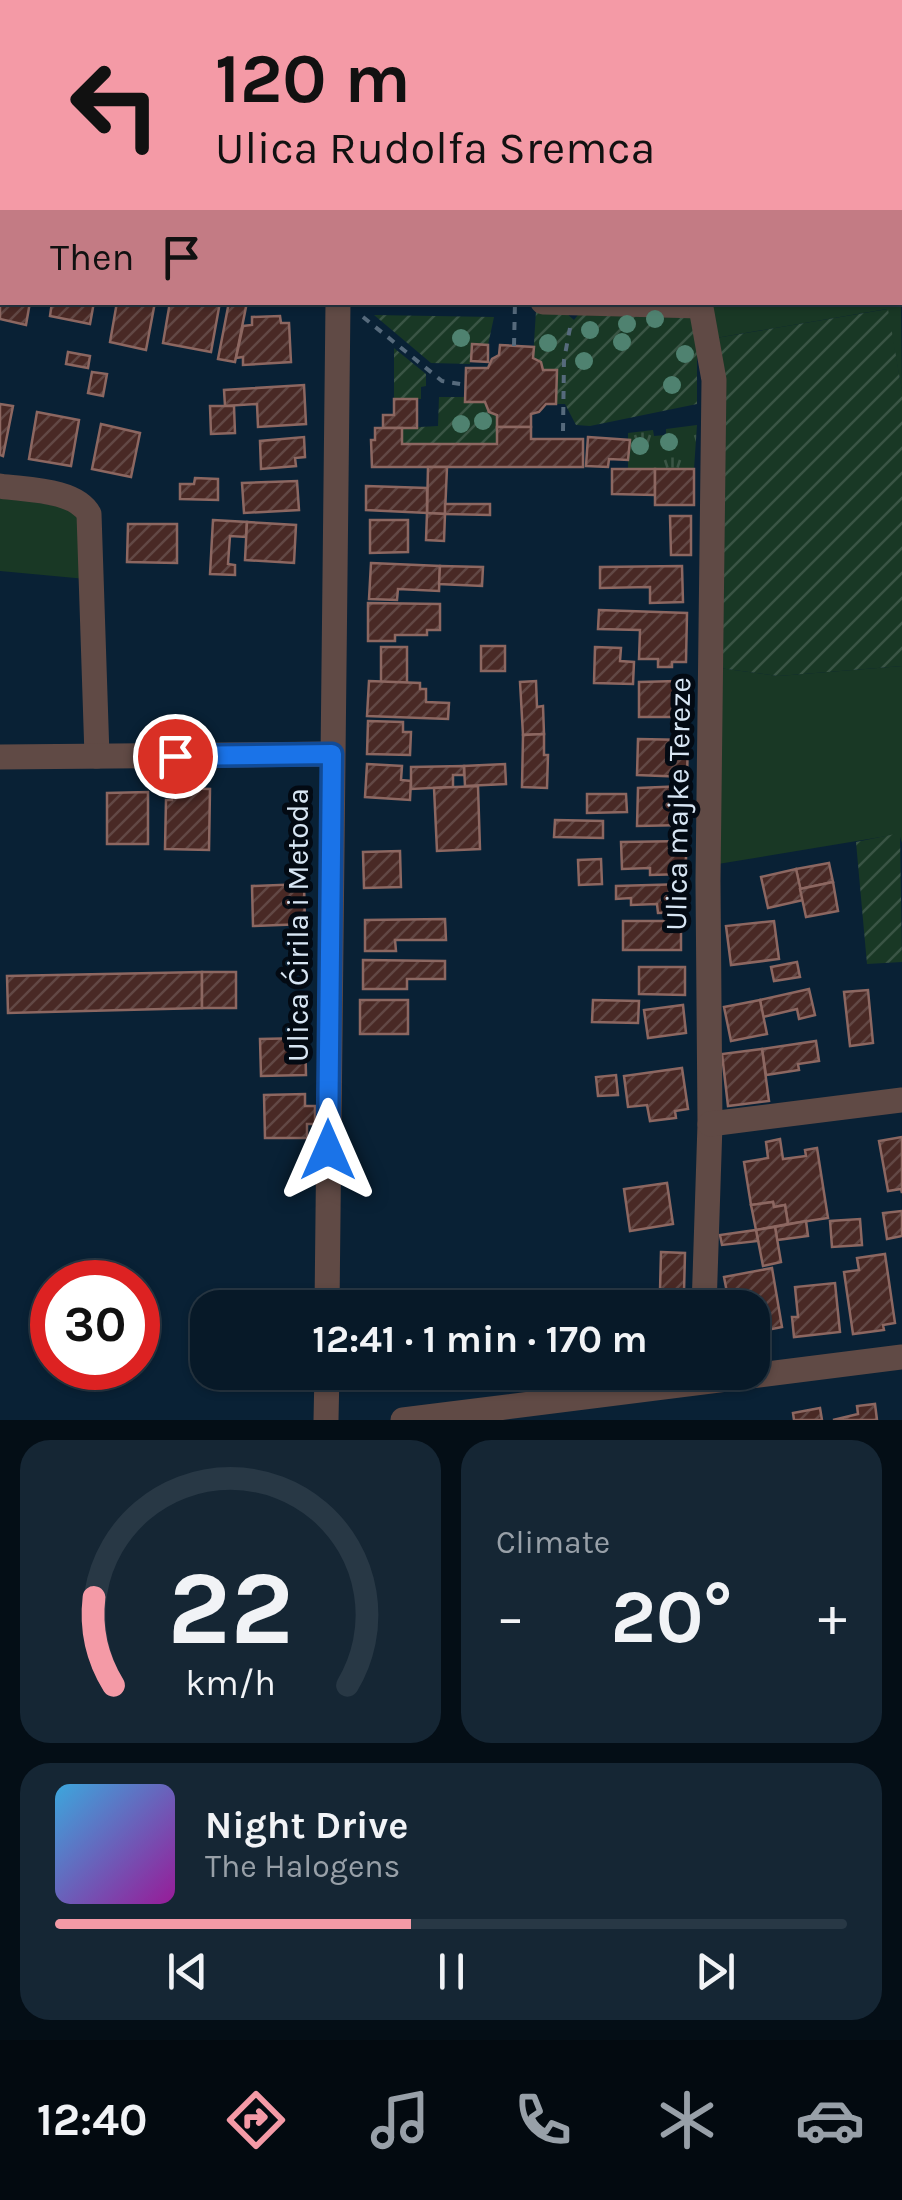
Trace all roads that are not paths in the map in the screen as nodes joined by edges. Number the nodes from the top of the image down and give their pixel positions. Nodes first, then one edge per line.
1 (700, 305) edge
2 (349, 308) edge
3 (0, 486) edge
4 (332, 754) junction
5 (0, 756) edge
6 (97, 756) junction
7 (902, 1100) edge
8 (710, 1124) junction
9 (327, 1290) edge
10 (705, 1290) edge
11 (902, 1357) edge
12 (770, 1371) edge
13 (326, 1390) edge
14 (616, 1390) edge
15 (326, 1420) edge
16 (403, 1420) edge

1 - 8 street, Ulica majke Tereze
2 - 4 street, Ulica Ćirila i Metoda
3 - 6 street
4 - 6 street
4 - 9 street, Ulica Ćirila i Metoda
5 - 6 street
7 - 8 street
8 - 10 street, Ulica majke Tereze
11 - 12 street
13 - 15 street
14 - 16 street

